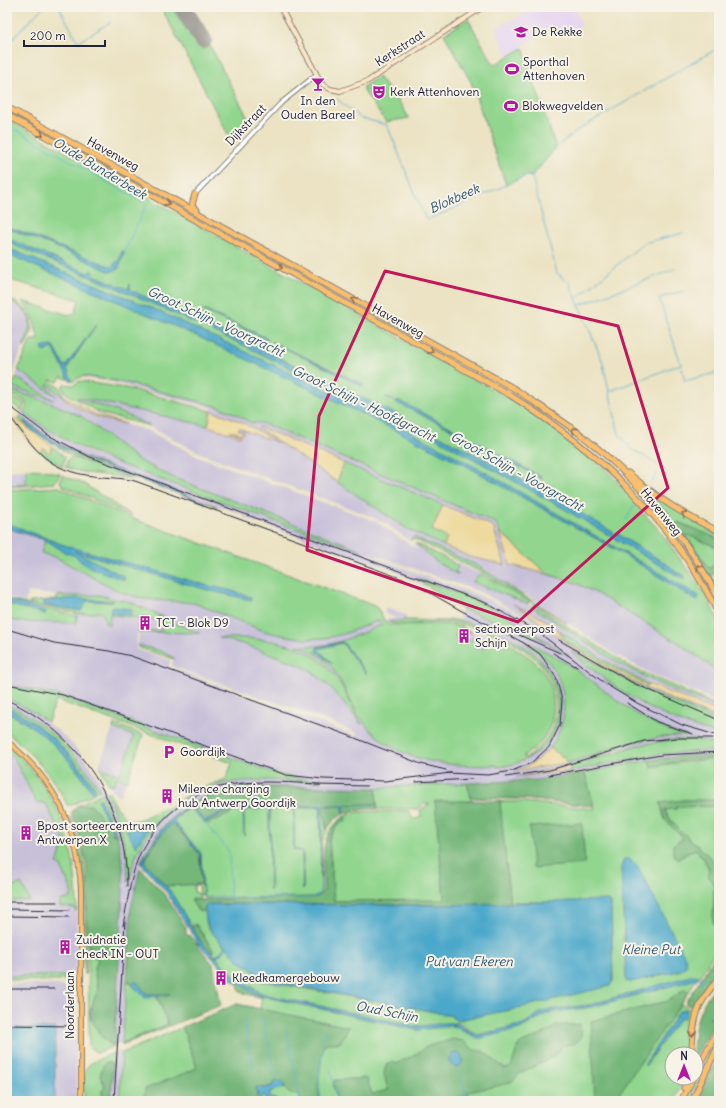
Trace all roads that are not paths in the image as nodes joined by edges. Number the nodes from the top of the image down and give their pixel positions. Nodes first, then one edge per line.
1 (280, 7) edge
2 (483, 7) edge
3 (316, 75) junction
4 (7, 107) edge
5 (7, 115) edge
6 (128, 173) junction
7 (195, 194) junction
8 (259, 248) junction
9 (586, 438) junction
10 (719, 531) edge
11 (719, 600) edge
12 (719, 615) edge
13 (7, 741) edge
14 (719, 979) edge
15 (719, 1027) edge
16 (719, 1044) edge
17 (692, 1046) edge
18 (704, 1056) edge
19 (685, 1086) edge
20 (688, 1086) edge
21 (81, 1101) edge
22 (680, 1101) edge
23 (692, 1101) edge

1 - 3 main road
2 - 3 main road, Kerkstraat
3 - 7 street, Dijkstraat
4 - 6 highway, Havenweg
5 -> 12 highway, Havenweg
6 - 7 highway
6 - 8 highway, Havenweg
7 - 8 highway
9 -> 8 highway, Havenweg
10 -> 9 highway
11 -> 9 highway, Havenweg
13 - 21 main road, Noorderlaan
14 -> 17 highway
15 - 18 highway
16 - 23 highway
19 - 22 highway
20 - 22 highway

